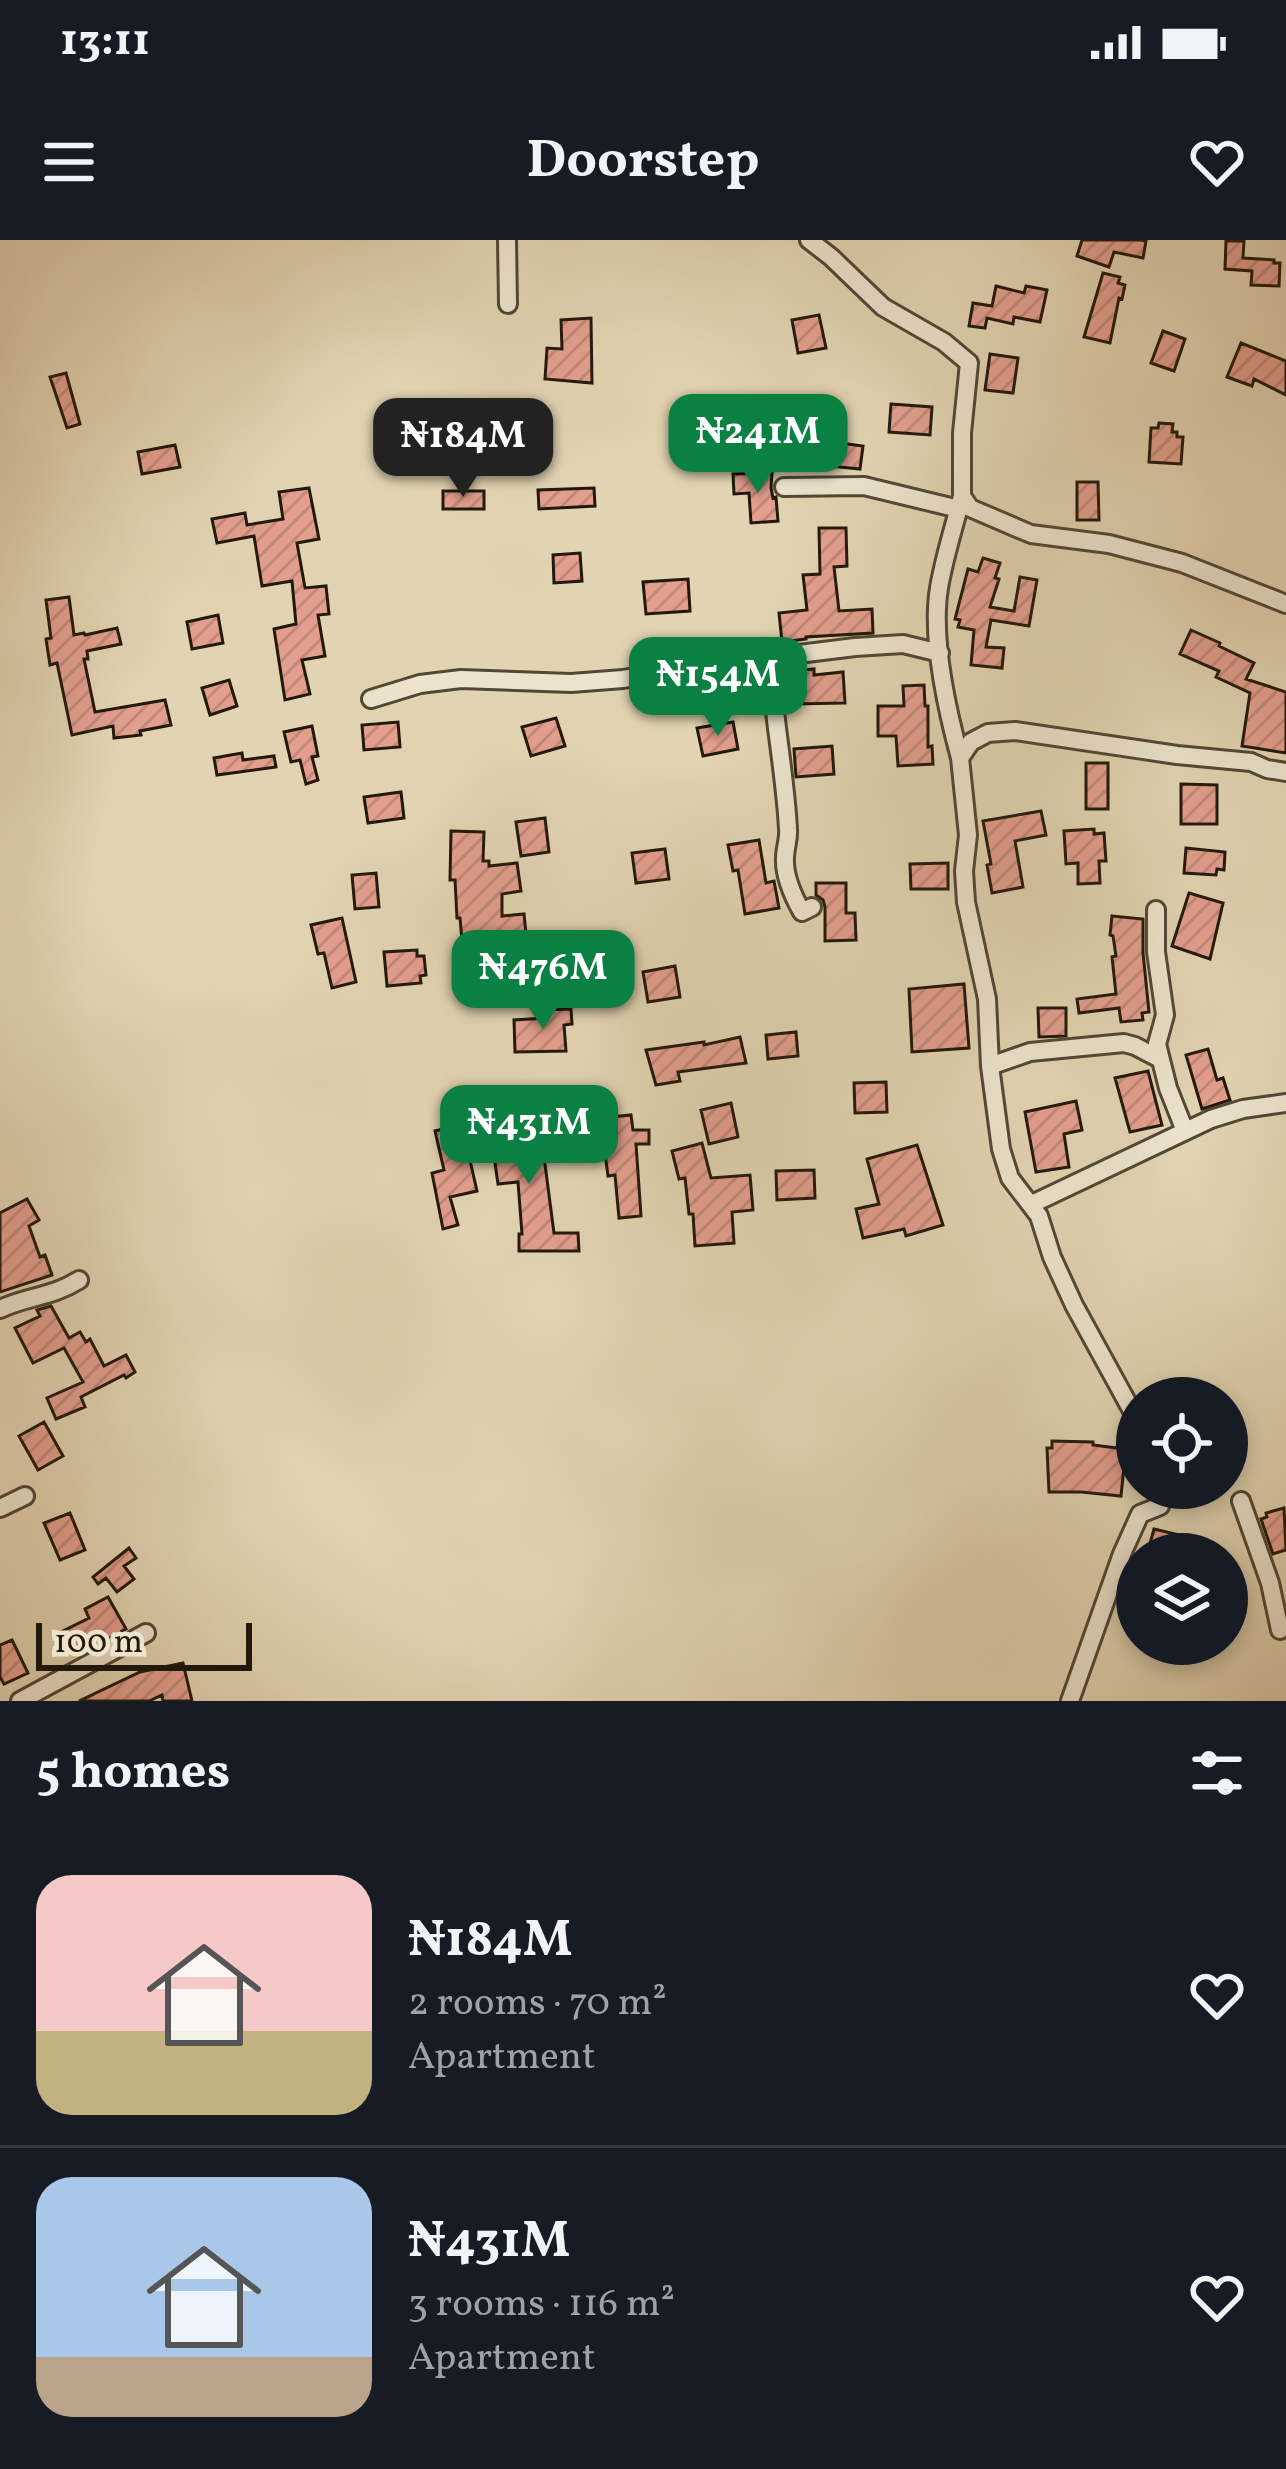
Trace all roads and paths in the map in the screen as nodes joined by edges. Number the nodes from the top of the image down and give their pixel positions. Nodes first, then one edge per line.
1 (507, 240) edge
2 (809, 240) edge
3 (508, 304) dead end
4 (784, 487) dead end
5 (960, 502) junction
6 (1286, 604) edge
7 (940, 653) junction
8 (770, 658) junction
9 (370, 699) dead end
10 (960, 758) junction
11 (1286, 772) edge
12 (812, 907) dead end
13 (1156, 910) dead end
14 (1160, 1059) junction
15 (990, 1066) junction
16 (1286, 1102) edge
17 (1185, 1131) junction
18 (1032, 1204) junction
19 (79, 1280) dead end
20 (0, 1309) edge
21 (1116, 1382) edge
22 (26, 1496) dead end
23 (0, 1508) edge
24 (1152, 1509) edge
25 (1244, 1509) edge
26 (1280, 1630) dead end
27 (146, 1633) dead end
28 (20, 1701) edge
29 (1070, 1701) edge

1 - 3 street
2 - 5 street
4 - 5 street
5 - 6 street
5 - 7 street
7 - 8 street
7 - 10 street
8 - 9 street
8 - 12 street
10 - 11 street
10 - 15 street
13 - 14 street
14 - 15 street
14 - 17 street
15 - 18 street
16 - 17 street
17 - 18 street
18 - 21 street
19 - 20 street
22 - 23 street
24 - 29 street
25 - 26 street
27 - 28 street

